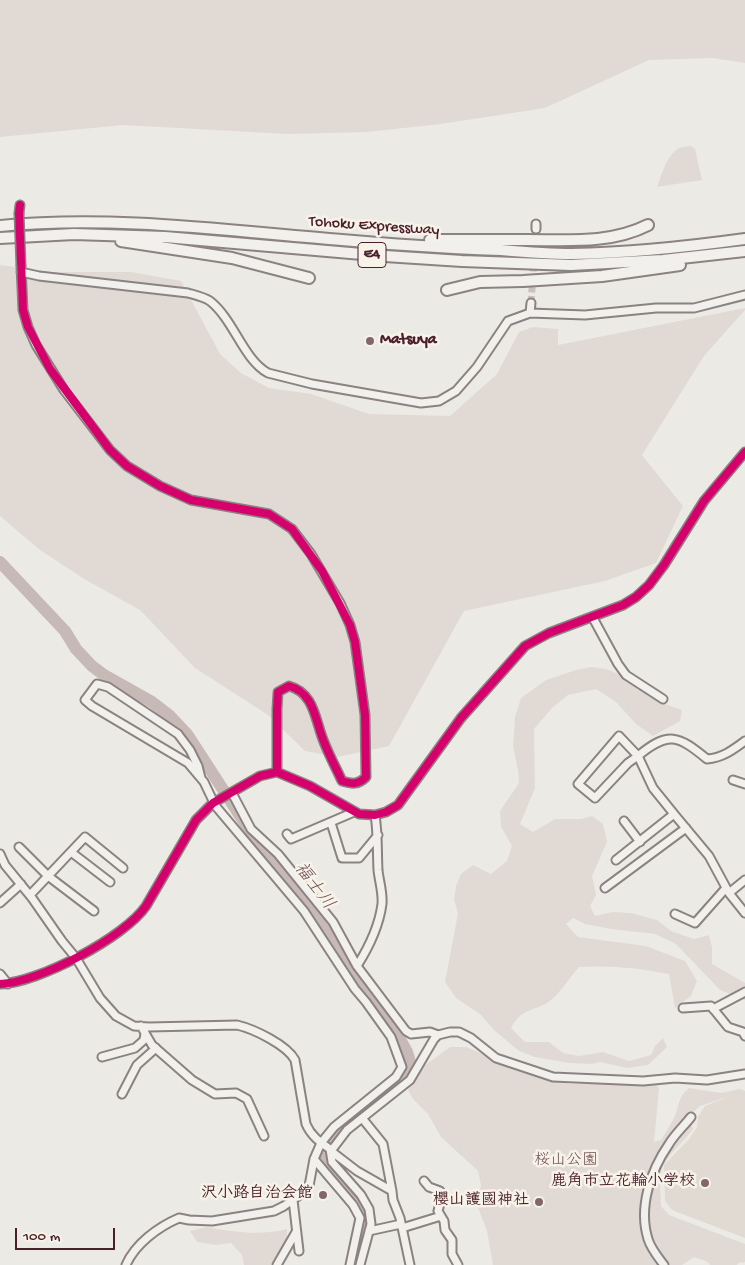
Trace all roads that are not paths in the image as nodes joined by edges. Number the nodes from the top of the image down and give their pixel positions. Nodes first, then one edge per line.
1 (20, 205) dead end
2 (648, 224) dead end
3 (0, 226) edge
4 (74, 234) junction
5 (0, 238) edge
6 (745, 239) edge
7 (342, 240) junction
8 (745, 252) edge
9 (21, 269) junction
10 (309, 278) dead end
11 (447, 290) dead end
12 (745, 295) edge
13 (531, 302) tunnel mouth
14 (530, 313) junction
15 (745, 452) edge
16 (593, 618) junction
17 (663, 699) dead end
18 (745, 741) edge
19 (638, 756) junction
20 (277, 772) junction
21 (201, 778) junction
22 (733, 780) dead end
23 (745, 784) edge
24 (232, 793) junction
25 (213, 803) junction
26 (354, 812) junction
27 (674, 814) junction
28 (375, 815) junction
29 (624, 821) dead end
30 (331, 823) junction
31 (686, 828) junction
32 (287, 834) dead end
33 (378, 835) junction
34 (640, 842) junction
35 (19, 847) dead end
36 (71, 852) junction
37 (0, 855) edge
38 (616, 860) dead end
39 (123, 868) dead end
40 (48, 876) junction
41 (745, 880) edge
42 (110, 882) dead end
43 (21, 884) junction
44 (605, 888) dead end
45 (728, 891) junction
46 (30, 895) junction
47 (0, 903) edge
48 (94, 911) dead end
49 (745, 912) edge
50 (676, 914) dead end
51 (76, 958) junction
52 (357, 966) junction
53 (0, 974) edge
54 (4, 984) edge
55 (745, 992) edge
56 (683, 1008) dead end
57 (713, 1009) junction
58 (143, 1029) junction
59 (438, 1036) junction
60 (745, 1036) edge
61 (156, 1048) junction
62 (102, 1057) dead end
63 (745, 1074) edge
64 (122, 1094) dead end
65 (691, 1117) dead end
66 (362, 1118) junction
67 (264, 1136) dead end
68 (327, 1147) junction
69 (314, 1159) junction
70 (424, 1181) dead end
71 (392, 1191) junction
72 (293, 1200) junction
73 (441, 1216) junction
74 (401, 1226) junction
75 (369, 1231) junction
76 (297, 1232) junction
77 (299, 1252) dead end
78 (126, 1265) edge
79 (276, 1265) edge
80 (350, 1265) edge
81 (360, 1265) edge
82 (410, 1265) edge
83 (458, 1265) edge
84 (664, 1265) edge

1 - 9 street, bridge
2 - 7 highway
3 - 7 highway, Tohoku Expressway / E4
4 - 5 highway, Tohoku Expressway / E4
4 - 8 highway, Tohoku Expressway / E4
4 - 10 highway
6 - 7 highway, Tohoku Expressway / E4
8 - 11 highway
9 - 14 street
9 - 20 street
12 - 14 street
13 - 14 street
15 - 16 street
16 - 17 street
16 - 28 street
18 - 19 street
19 - 19 street
19 - 27 street
20 - 24 street
20 - 26 street
21 - 21 street
21 - 25 street
22 - 23 street
24 - 25 street
24 - 52 street
25 - 51 street
25 - 68 street
26 - 28 street
26 - 30 street
27 - 31 street
27 - 34 street
28 - 33 street
29 - 34 street
30 - 32 street
30 - 33 street
31 - 44 street
31 - 45 street
33 - 52 street
34 - 38 street
35 - 40 street
36 - 39 street
36 - 40 street
36 - 42 street
37 - 43 street
40 - 46 street
40 - 48 street
41 - 45 street
43 - 46 street
43 - 47 street
45 - 49 street
45 - 50 street
46 - 51 street
51 - 54 street
51 - 58 street
52 - 59 street
53 - 54 street
55 - 57 street
56 - 57 street
57 - 60 street
58 - 61 street
58 - 62 street
58 - 68 street
59 - 63 street
59 - 66 street
61 - 64 street
61 - 67 street
65 - 84 street
66 - 68 street
66 - 71 street
68 - 69 street
68 - 71 street
68 - 75 street
69 - 72 street
69 - 80 street
70 - 73 street
71 - 74 street
72 - 76 street
72 - 78 street
73 - 74 street
73 - 83 street
74 - 75 street
74 - 82 street
75 - 81 street
76 - 77 street
76 - 79 street

